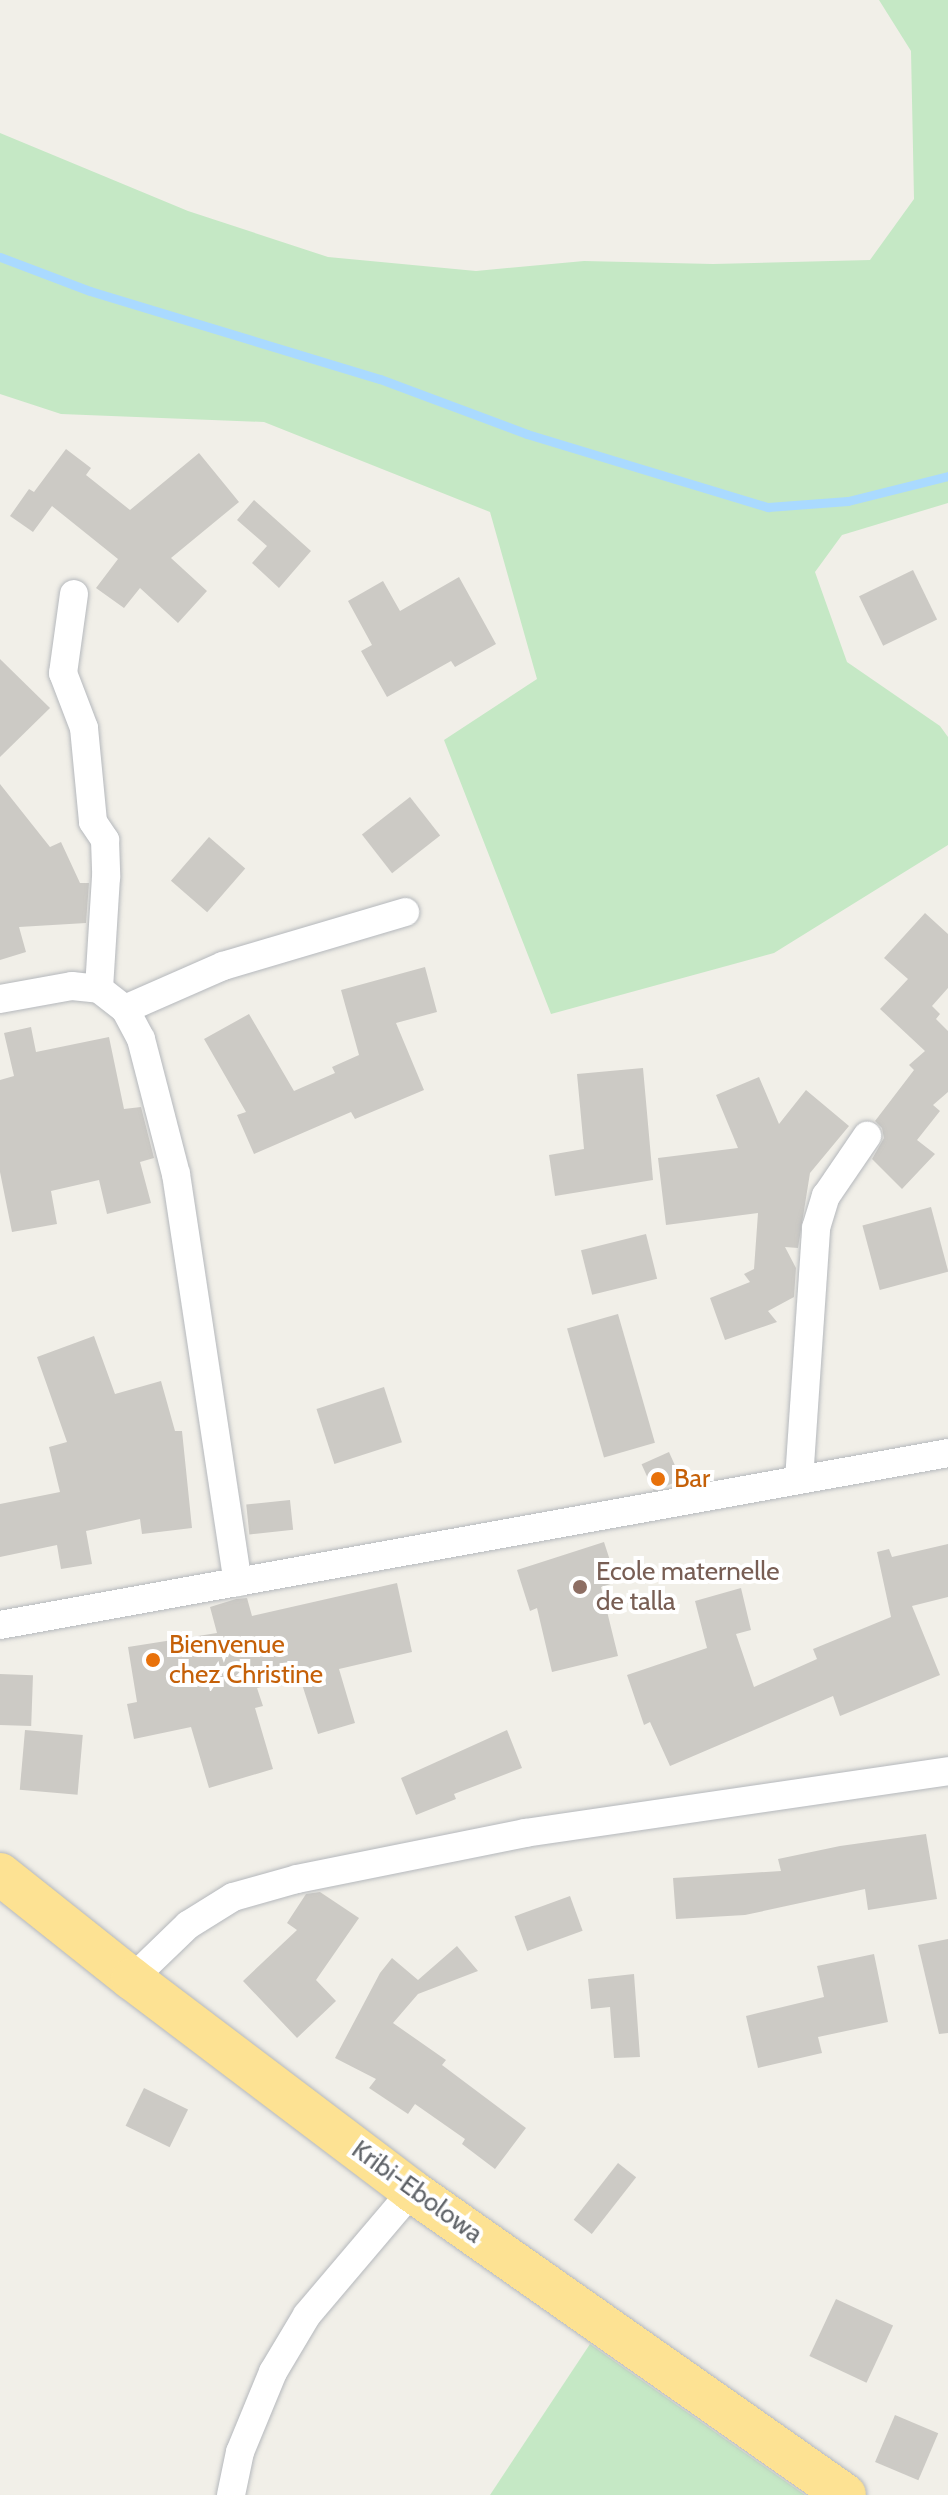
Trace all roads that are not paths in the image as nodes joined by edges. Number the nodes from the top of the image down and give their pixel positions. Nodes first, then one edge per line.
1 (74, 594) dead end
2 (405, 912) dead end
3 (99, 989) junction
4 (0, 999) edge
5 (125, 1009) junction
6 (867, 1136) dead end
7 (948, 1453) edge
8 (799, 1480) junction
9 (238, 1582) junction
10 (0, 1625) edge
11 (948, 1771) edge
12 (0, 1874) edge
13 (132, 1979) junction
14 (412, 2191) junction
15 (231, 2495) edge
16 (845, 2495) edge

1 - 3 street
2 - 5 street
3 - 4 street
3 - 5 street
5 - 9 street
6 - 8 street
7 - 8 street
8 - 9 street
9 - 10 street
11 - 13 street
12 - 13 highway, Kribi-Ebolowa
13 - 14 highway, Kribi-Ebolowa
14 - 15 street
14 - 16 highway, Kribi-Ebolowa

